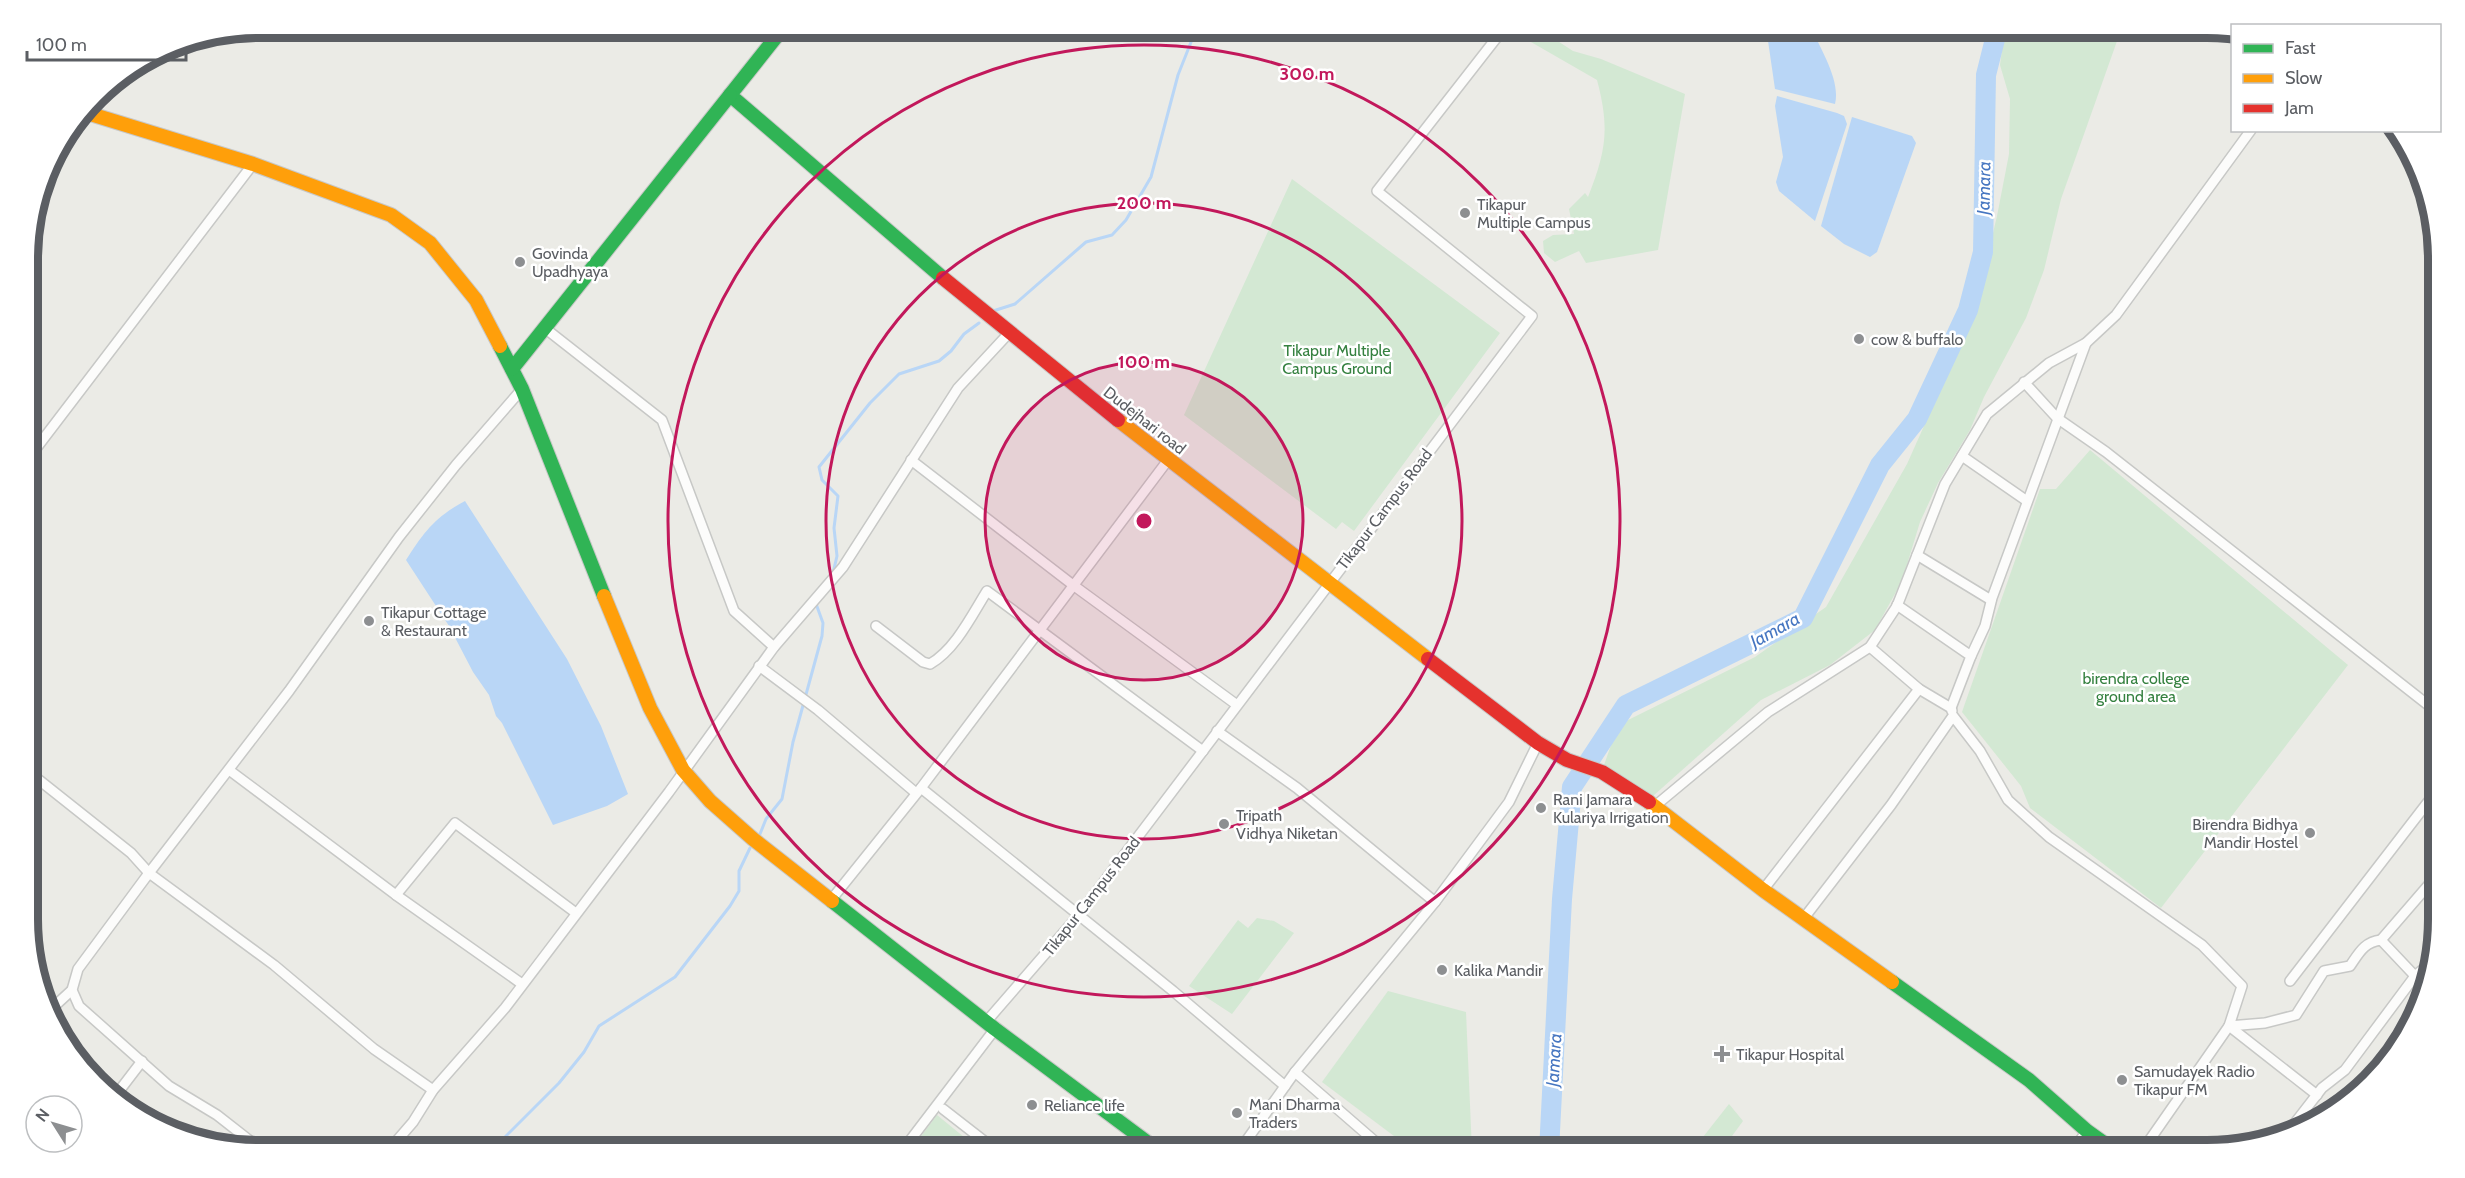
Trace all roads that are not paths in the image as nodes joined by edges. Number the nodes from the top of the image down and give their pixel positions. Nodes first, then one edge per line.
1 (775, 38) edge
2 (1496, 38) edge
3 (730, 95) junction
4 (91, 114) edge
5 (2250, 132) edge
6 (253, 164) junction
7 (546, 329) junction
8 (1009, 333) junction
9 (2086, 343) junction
10 (512, 369) junction
11 (2024, 382) junction
12 (522, 389) junction
13 (2057, 418) junction
14 (38, 446) edge
15 (1962, 456) junction
16 (911, 460) junction
17 (1168, 460) junction
18 (2027, 501) junction
19 (1917, 555) junction
20 (1329, 582) junction
21 (1073, 585) junction
22 (1991, 600) junction
23 (1898, 605) junction
24 (876, 626) dead end
25 (1040, 631) junction
26 (774, 647) junction
27 (1870, 647) junction
28 (1971, 656) junction
29 (759, 666) junction
30 (1919, 688) junction
31 (1237, 705) junction
32 (2428, 705) edge
33 (1952, 712) junction
34 (1217, 731) junction
35 (1538, 743) junction
36 (1203, 751) junction
37 (229, 770) junction
38 (683, 770) junction
39 (38, 779) edge
40 (919, 790) junction
41 (2428, 802) edge
42 (1655, 806) junction
43 (149, 873) junction
44 (2428, 888) edge
45 (1763, 890) junction
46 (396, 895) junction
47 (831, 900) junction
48 (1435, 902) junction
49 (576, 913) junction
50 (1078, 916) junction
51 (1804, 918) junction
52 (2381, 940) junction
53 (2421, 971) edge
54 (2415, 976) junction
55 (2290, 981) dead end
56 (522, 984) junction
57 (72, 990) junction
58 (55, 1006) edge
59 (991, 1026) junction
60 (2229, 1026) junction
61 (142, 1061) junction
62 (1295, 1072) junction
63 (1285, 1086) junction
64 (433, 1090) junction
65 (119, 1091) edge
66 (2317, 1095) junction
67 (943, 1109) dead end
68 (2296, 1122) edge
69 (2087, 1131) junction
70 (249, 1140) edge
71 (397, 1140) edge
72 (910, 1140) edge
73 (983, 1140) edge
74 (1144, 1140) edge
75 (1247, 1140) edge
76 (1373, 1140) edge
77 (2080, 1140) edge
78 (2095, 1140) edge
79 (2149, 1140) edge

1 - 3 street
2 - 20 street, Tikapur Campus Road
3 - 7 street
3 - 8 street, Dudejhari road
4 - 6 street
5 - 9 street
6 - 10 street
6 - 14 street
7 - 10 street
7 - 26 street
8 - 16 street
8 - 17 street, Dudejhari road
9 - 11 street
9 - 13 street
10 - 12 street
11 - 13 street
11 - 15 street
12 - 37 street
12 - 38 street
13 - 18 street
13 - 32 street
15 - 18 street
15 - 19 street
16 - 21 street
16 - 26 street
17 - 20 street, Dudejhari road
17 - 21 street
18 - 22 street
19 - 22 street
19 - 23 street
20 - 31 street, Tikapur Campus Road
20 - 35 street, Dudejhari road
21 - 25 street
21 - 31 street
22 - 28 street
23 - 27 street
23 - 28 street
24 - 25 street
25 - 36 street
25 - 40 street
26 - 29 street
27 - 30 street
27 - 42 street
28 - 33 street
29 - 38 street
29 - 40 street
30 - 33 street
30 - 45 street
31 - 34 street, Tikapur Campus Road
33 - 51 street
33 - 60 street
34 - 36 street, Tikapur Campus Road
34 - 48 street
35 - 42 street, Dudejhari road
35 - 48 street
36 - 50 street, Tikapur Campus Road
37 - 43 street
37 - 46 street
38 - 47 street
38 - 49 street
39 - 43 street
40 - 47 street
40 - 50 street
41 - 55 street
42 - 45 street, Dudejhari road
43 - 57 street
43 - 64 street
44 - 52 street
45 - 51 street, Dudejhari road
46 - 49 street
46 - 56 street
47 - 59 street
48 - 62 street
49 - 56 street
50 - 59 street, Tikapur Campus Road
50 - 63 street
51 - 69 street, Dudejhari road
52 - 54 street
52 - 60 street
53 - 54 street
54 - 66 street
56 - 64 street
57 - 58 street
57 - 61 street
59 - 72 street, Tikapur Campus Road
59 - 74 street
60 - 66 street
60 - 79 street
61 - 65 street
61 - 70 street
62 - 63 street
62 - 76 street
63 - 75 street
64 - 71 street
66 - 68 street
67 - 73 street
69 - 77 street
69 - 78 street, Dudejhari road

